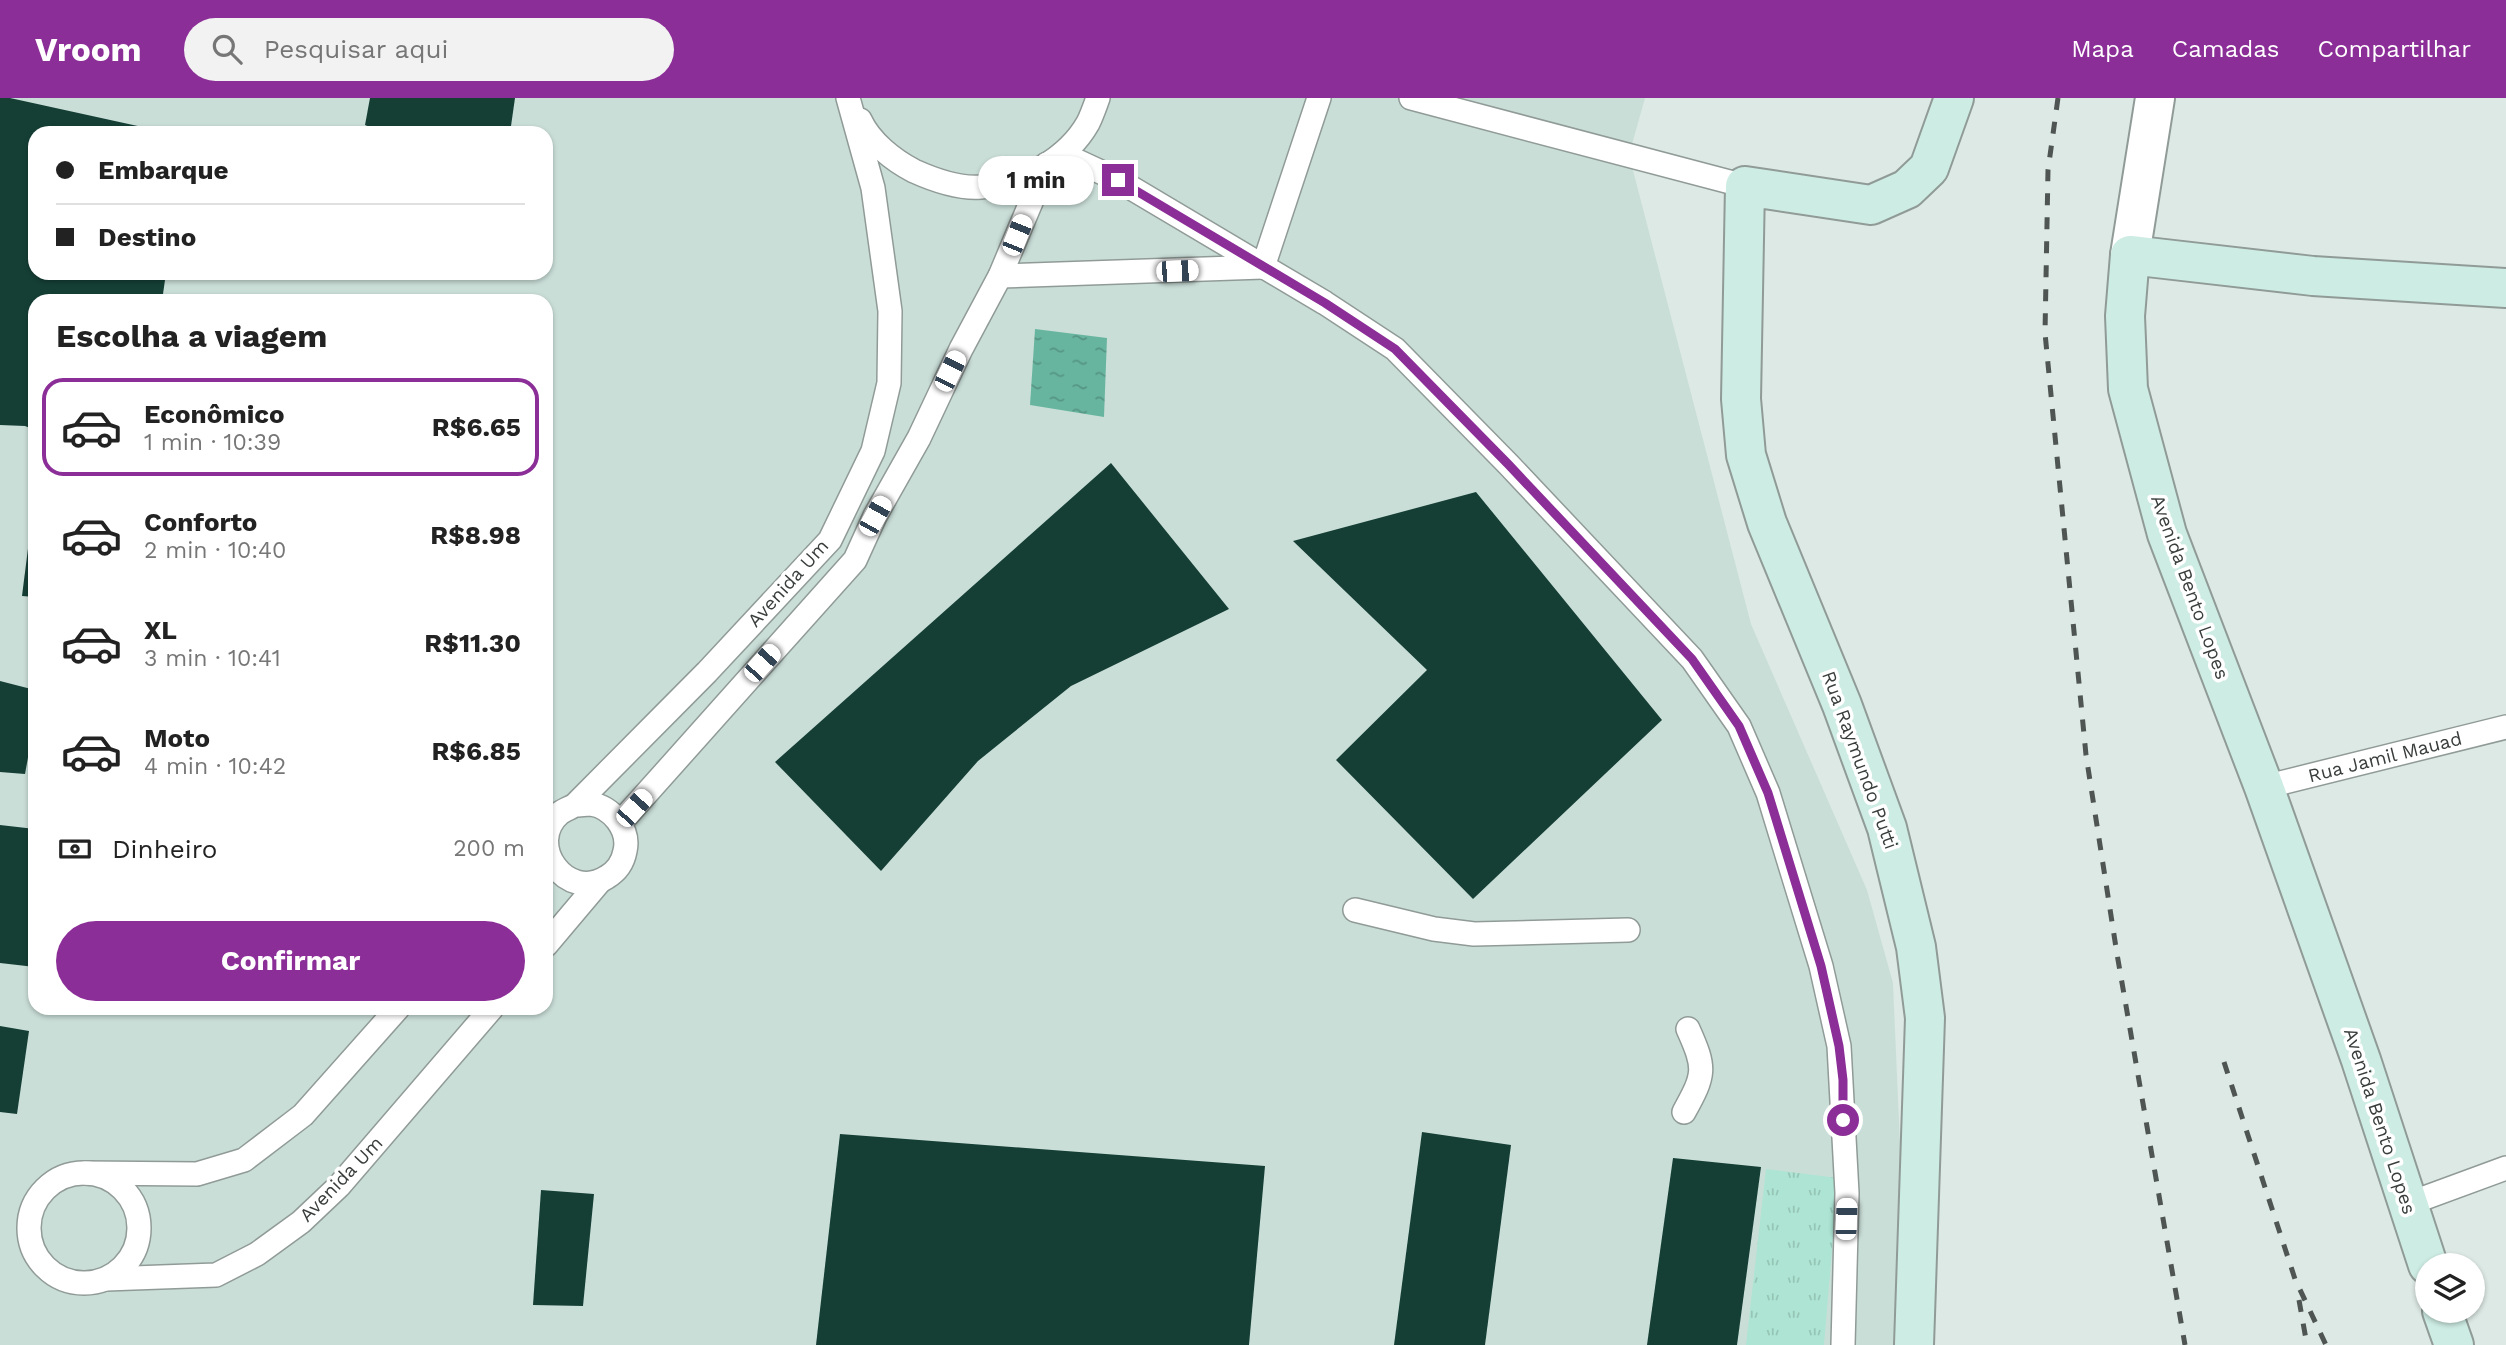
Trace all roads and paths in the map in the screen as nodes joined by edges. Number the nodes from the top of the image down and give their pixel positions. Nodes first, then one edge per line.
1 (849, 98) edge
2 (1098, 98) edge
3 (1319, 98) edge
4 (1411, 98) edge
5 (1954, 98) edge
6 (2155, 98) edge
7 (1054, 159) junction
8 (1745, 186) junction
9 (2130, 255) junction
10 (1263, 267) junction
11 (1000, 276) junction
12 (2506, 288) edge
13 (2506, 727) edge
14 (2264, 787) junction
15 (575, 805) junction
16 (553, 822) edge
17 (620, 823) junction
18 (553, 866) edge
19 (600, 881) junction
20 (1354, 910) dead end
21 (1628, 930) dead end
22 (553, 937) edge
23 (392, 1015) edge
24 (486, 1015) edge
25 (1688, 1029) dead end
26 (1684, 1112) dead end
27 (2506, 1168) edge
28 (85, 1173) junction
29 (2408, 1203) junction
30 (2424, 1253) edge
31 (106, 1279) junction
32 (2446, 1323) edge
33 (1843, 1345) edge
34 (1914, 1345) edge
35 (2454, 1345) edge

1 - 7 lane
1 - 15 lane, Avenida Um
2 - 7 lane
3 - 10 lane
4 - 8 lane
5 - 8 street
6 - 9 street
7 - 10 lane
7 - 11 lane, Avenida Um
8 - 34 street, Rua Raymundo Putti
9 - 12 street
9 - 14 street, Avenida Bento Lopes
10 - 11 lane
10 - 33 lane
11 - 17 lane, Avenida Um
13 - 14 lane, Rua Jamil Mauad
14 - 29 street, Avenida Bento Lopes
15 - 16 lane
15 - 17 lane
17 - 19 lane
18 - 19 lane
19 - 22 lane
20 - 21 lane
23 - 28 lane
24 - 31 lane, Avenida Um
25 - 26 lane
27 - 29 lane
28 - 31 lane
28 - 31 lane
29 - 30 street, Avenida Bento Lopes
32 - 35 street

